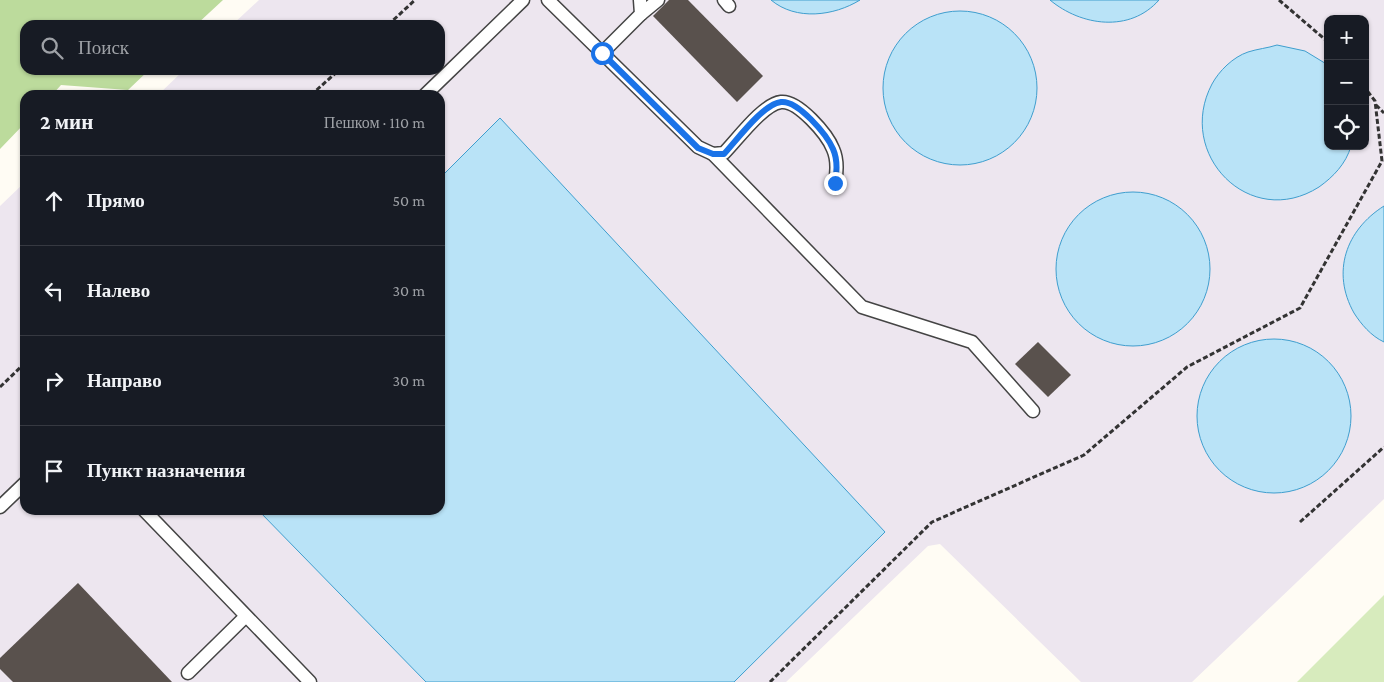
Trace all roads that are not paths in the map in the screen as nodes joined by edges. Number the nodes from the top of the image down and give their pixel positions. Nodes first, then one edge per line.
1 (523, 0) edge
2 (548, 0) edge
3 (640, 0) edge
4 (658, 0) edge
5 (641, 14) junction
6 (602, 53) junction
7 (430, 90) edge
8 (713, 154) junction
9 (835, 183) dead end
10 (1033, 411) dead end
11 (20, 488) edge
12 (0, 507) edge
13 (149, 515) edge
14 (245, 617) junction
15 (188, 673) dead end
16 (310, 682) edge

1 - 7 lane
2 - 6 lane
3 - 5 lane
4 - 5 lane
5 - 6 lane
6 - 8 lane
8 - 9 lane
8 - 10 lane
11 - 12 lane
13 - 14 lane
14 - 15 lane
14 - 16 lane

